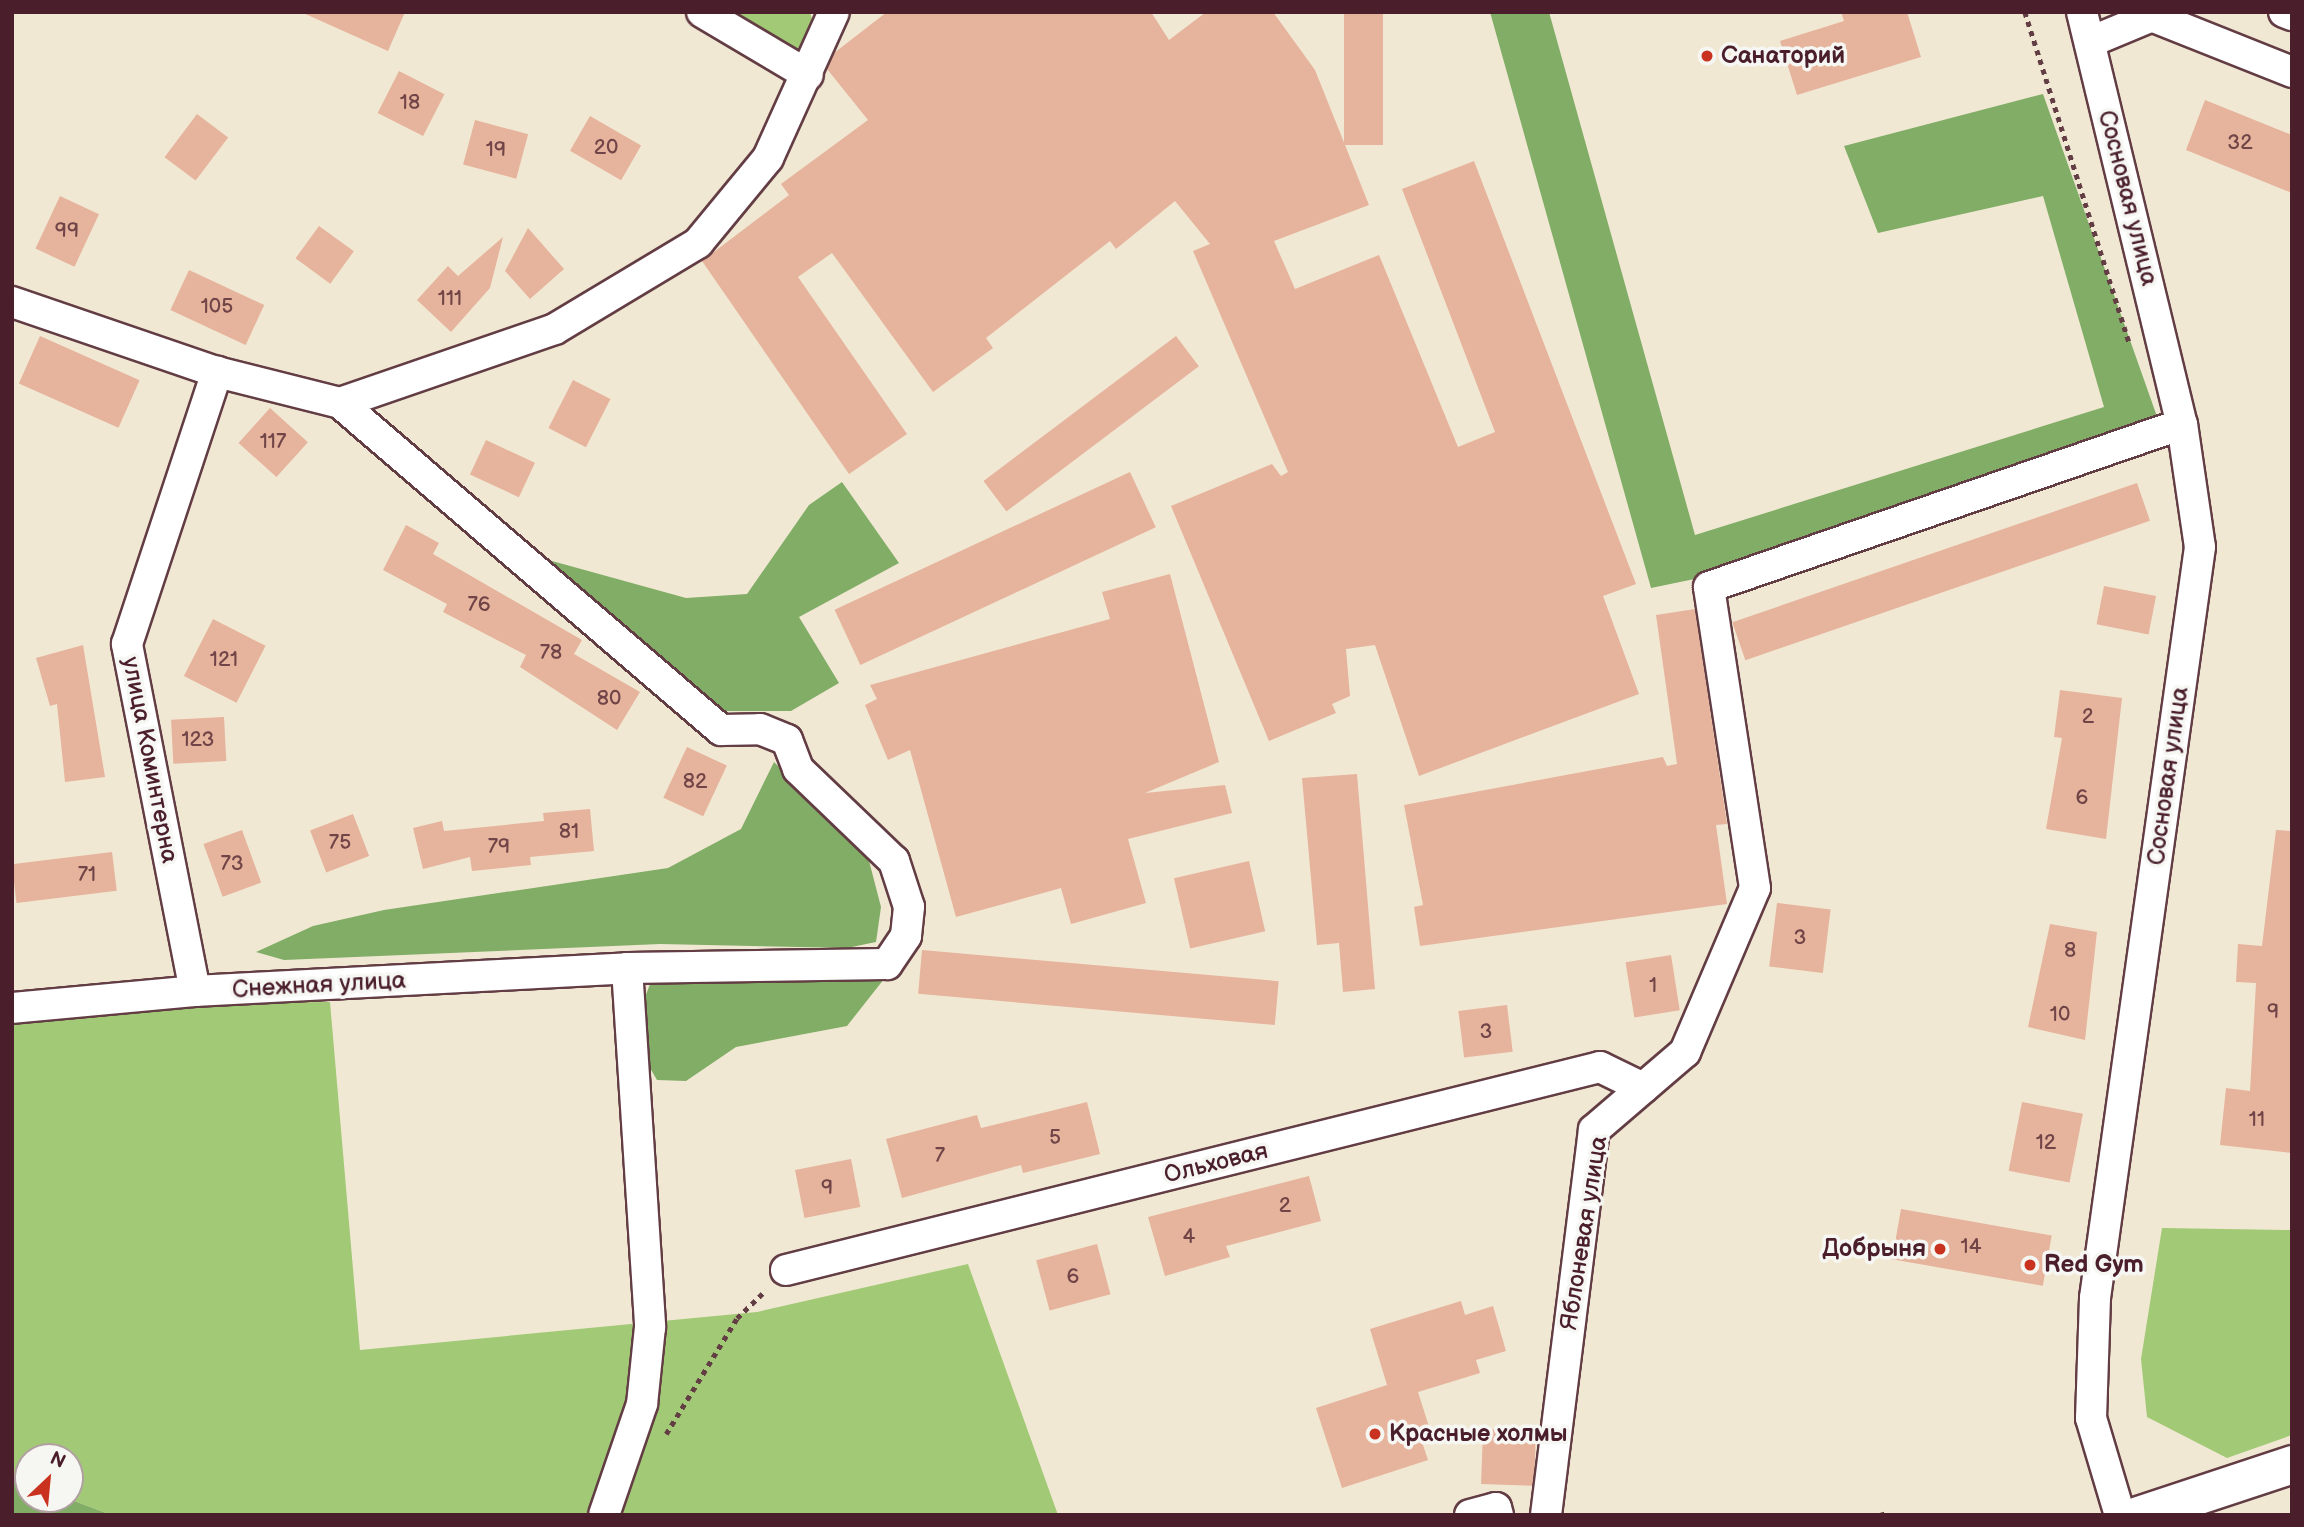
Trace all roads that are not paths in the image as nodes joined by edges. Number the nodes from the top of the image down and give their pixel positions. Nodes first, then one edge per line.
1 (702, 12) edge
2 (834, 12) edge
3 (2082, 12) edge
4 (2284, 12) edge
5 (2158, 15) edge
6 (2292, 15) edge
7 (2090, 42) junction
8 (2292, 72) edge
9 (808, 75) junction
10 (12, 302) edge
11 (217, 372) junction
12 (340, 402) junction
13 (2182, 424) junction
14 (627, 968) junction
15 (195, 991) junction
16 (12, 1008) edge
17 (1643, 1088) junction
18 (786, 1270) road end
19 (2292, 1464) edge
20 (604, 1515) edge
21 (1470, 1515) edge
22 (1498, 1515) edge
23 (1546, 1515) edge
24 (2120, 1515) edge
25 (2138, 1515) edge

1 - 9 street
2 - 9 street
3 - 7 street, Сосновая улица
4 - 6 street
5 - 7 street
5 - 8 street
7 - 13 street, Сосновая улица
9 - 12 street
10 - 11 street
11 - 12 street
11 - 15 street, улица Коминтерна
12 - 14 street, Снежная улица
13 - 17 street, Яблоневая улица
13 - 24 street, Сосновая улица
14 - 15 street, Снежная улица
14 - 20 street
15 - 16 street, Снежная улица
17 - 18 street, Ольховая
17 - 23 street, Яблоневая улица
19 - 25 main road
21 - 22 street

